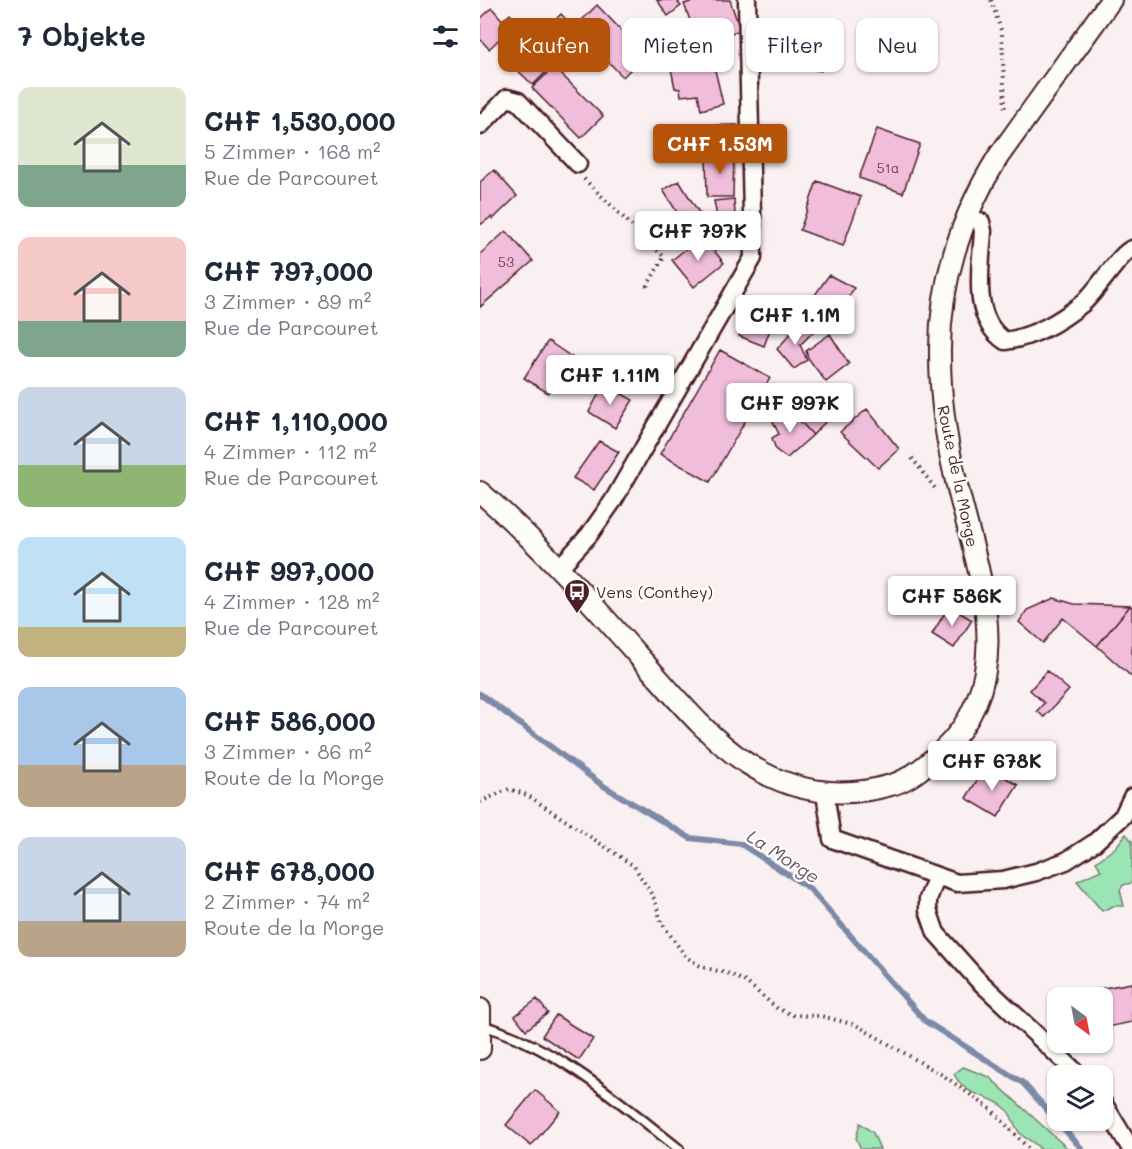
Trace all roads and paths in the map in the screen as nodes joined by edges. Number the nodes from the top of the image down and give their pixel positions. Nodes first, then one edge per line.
1 (747, 0) edge
2 (991, 0) edge
3 (1111, 0) edge
4 (1006, 110) dead end
5 (480, 126) edge
6 (578, 164) joint
7 (968, 216) junction
8 (1132, 249) edge
9 (650, 288) dead end
10 (912, 458) dead end
11 (480, 492) edge
12 (938, 492) dead end
13 (560, 567) junction
14 (825, 793) junction
15 (1132, 797) edge
16 (480, 802) edge
17 (937, 876) junction
18 (481, 1017) edge
19 (480, 1049) edge
20 (1068, 1065) edge
21 (1113, 1119) edge
22 (680, 1149) edge
23 (1029, 1149) edge
24 (1131, 1149) edge

1 - 13 street
2 - 4 path
3 - 7 street, Route de la Morge
5 - 6 street
6 - 9 path
7 - 8 street
7 - 14 street, Route de la Morge
10 - 12 path
11 - 13 street, Route de la Morge
13 - 14 street, Route de la Morge
14 - 17 street
15 - 17 street
16 - 23 path
17 - 20 street
18 - 19 street
18 - 22 lane
21 - 24 street

